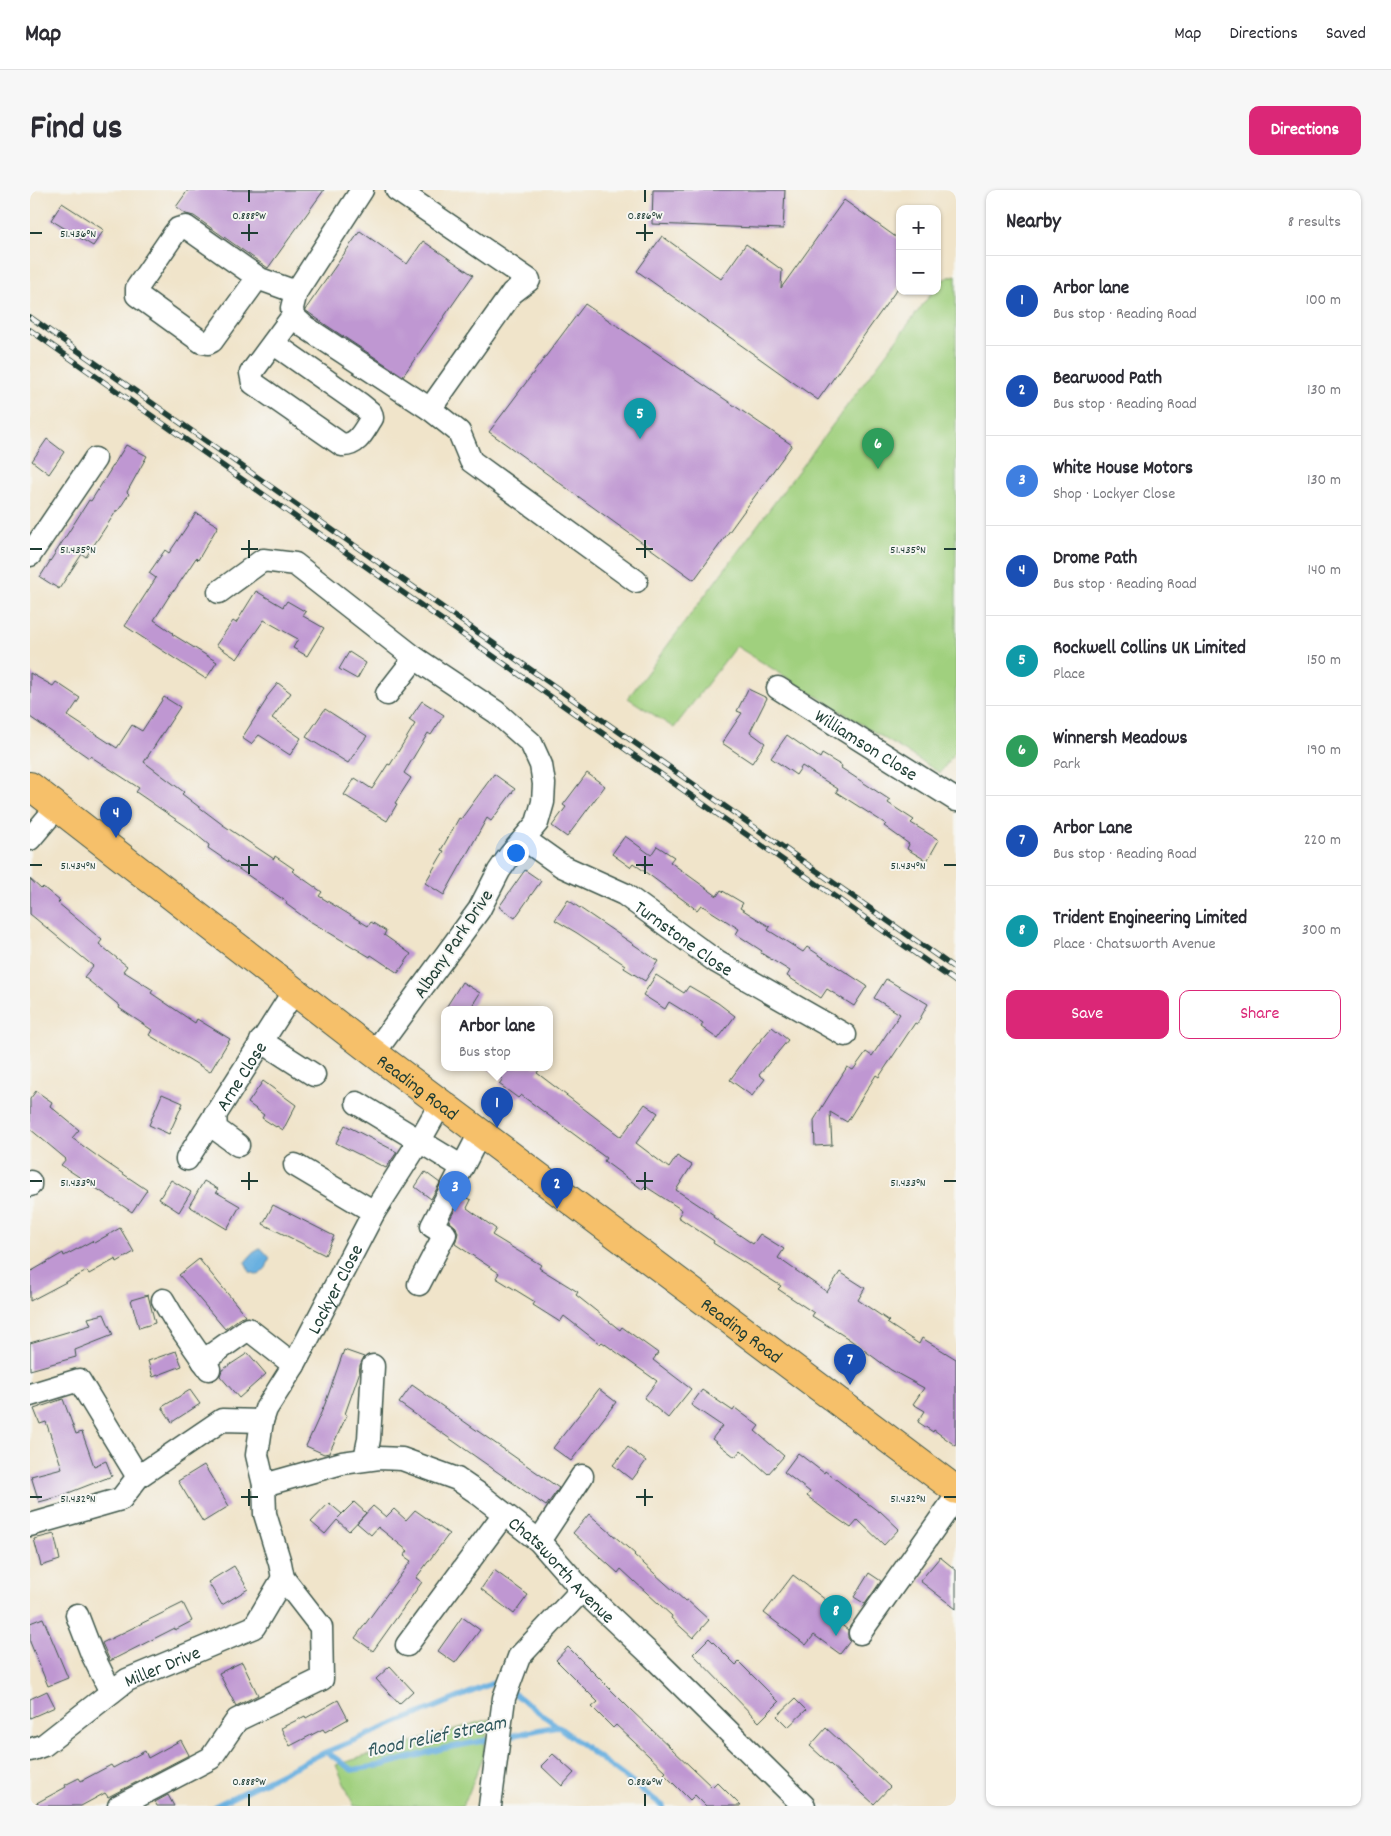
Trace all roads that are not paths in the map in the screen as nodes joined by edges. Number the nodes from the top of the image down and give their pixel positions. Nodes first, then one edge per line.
1 (362, 190) edge
2 (397, 190) edge
3 (260, 279) junction
4 (296, 292) junction
5 (292, 316) junction
6 (273, 343) junction
7 (430, 409) junction
8 (95, 459) dead end
9 (30, 555) edge
10 (636, 581) dead end
11 (219, 592) dead end
12 (415, 658) junction
13 (778, 688) dead end
14 (387, 694) dead end
15 (30, 786) edge
16 (956, 800) edge
17 (57, 807) junction
18 (30, 838) edge
19 (524, 839) junction
20 (294, 991) junction
21 (845, 1035) dead end
22 (261, 1041) junction
23 (374, 1054) junction
24 (314, 1075) dead end
25 (357, 1103) dead end
26 (440, 1103) junction
27 (215, 1114) junction
28 (480, 1133) junction
29 (420, 1140) junction
30 (238, 1144) dead end
31 (187, 1159) dead end
32 (454, 1162) dead end
33 (295, 1165) dead end
34 (374, 1212) junction
35 (419, 1284) dead end
36 (164, 1300) dead end
37 (294, 1365) junction
38 (373, 1366) dead end
39 (30, 1395) edge
40 (262, 1421) junction
41 (365, 1459) junction
42 (138, 1476) junction
43 (582, 1476) dead end
44 (264, 1485) junction
45 (956, 1490) edge
46 (956, 1497) edge
47 (504, 1514) junction
48 (30, 1525) edge
49 (539, 1541) junction
50 (283, 1578) junction
51 (582, 1590) junction
52 (77, 1615) dead end
53 (860, 1633) dead end
54 (407, 1645) dead end
55 (111, 1692) junction
56 (30, 1750) edge
57 (492, 1805) edge
58 (119, 1806) edge
59 (804, 1806) edge

1 - 4 street
2 - 7 street
3 - 3 street
3 - 4 street
4 - 5 street
5 - 6 street
5 - 7 street
6 - 6 street
7 - 10 street
8 - 9 street
11 - 12 street, Albany Park Drive
12 - 14 street
12 - 19 street, Albany Park Drive
13 - 16 street, Williamson Close
15 - 17 main road, Reading Road
17 - 18 street
17 - 20 main road, Reading Road
19 - 21 street, Turnstone Close
19 - 23 street, Albany Park Drive
20 - 22 street, Arne Close
20 - 23 main road, Reading Road
22 - 24 street
22 - 27 street, Arne Close
23 - 26 main road, Reading Road
25 - 29 street
26 - 28 main road, Reading Road
26 - 29 street, Lockyer Close
27 - 30 street
27 - 31 street, Arne Close
28 - 35 street
28 - 45 main road, Reading Road
29 - 32 street
29 - 34 street, Lockyer Close
33 - 34 street
34 - 37 street, Lockyer Close
36 - 37 street
37 - 40 street, Lockyer Close
38 - 41 street
39 - 42 street
40 - 42 street
40 - 44 street, Lockyer Close
41 - 44 street, Chatsworth Avenue
41 - 47 street, Chatsworth Avenue
42 - 48 street
43 - 49 street
44 - 50 street, Lockyer Close
46 - 53 street
47 - 49 street, Chatsworth Avenue
47 - 54 street
49 - 51 street, Chatsworth Avenue
50 - 55 street, Miller Drive
50 - 58 street
51 - 57 street
51 - 59 street, Chatsworth Avenue
52 - 55 street
55 - 56 street, Miller Drive

